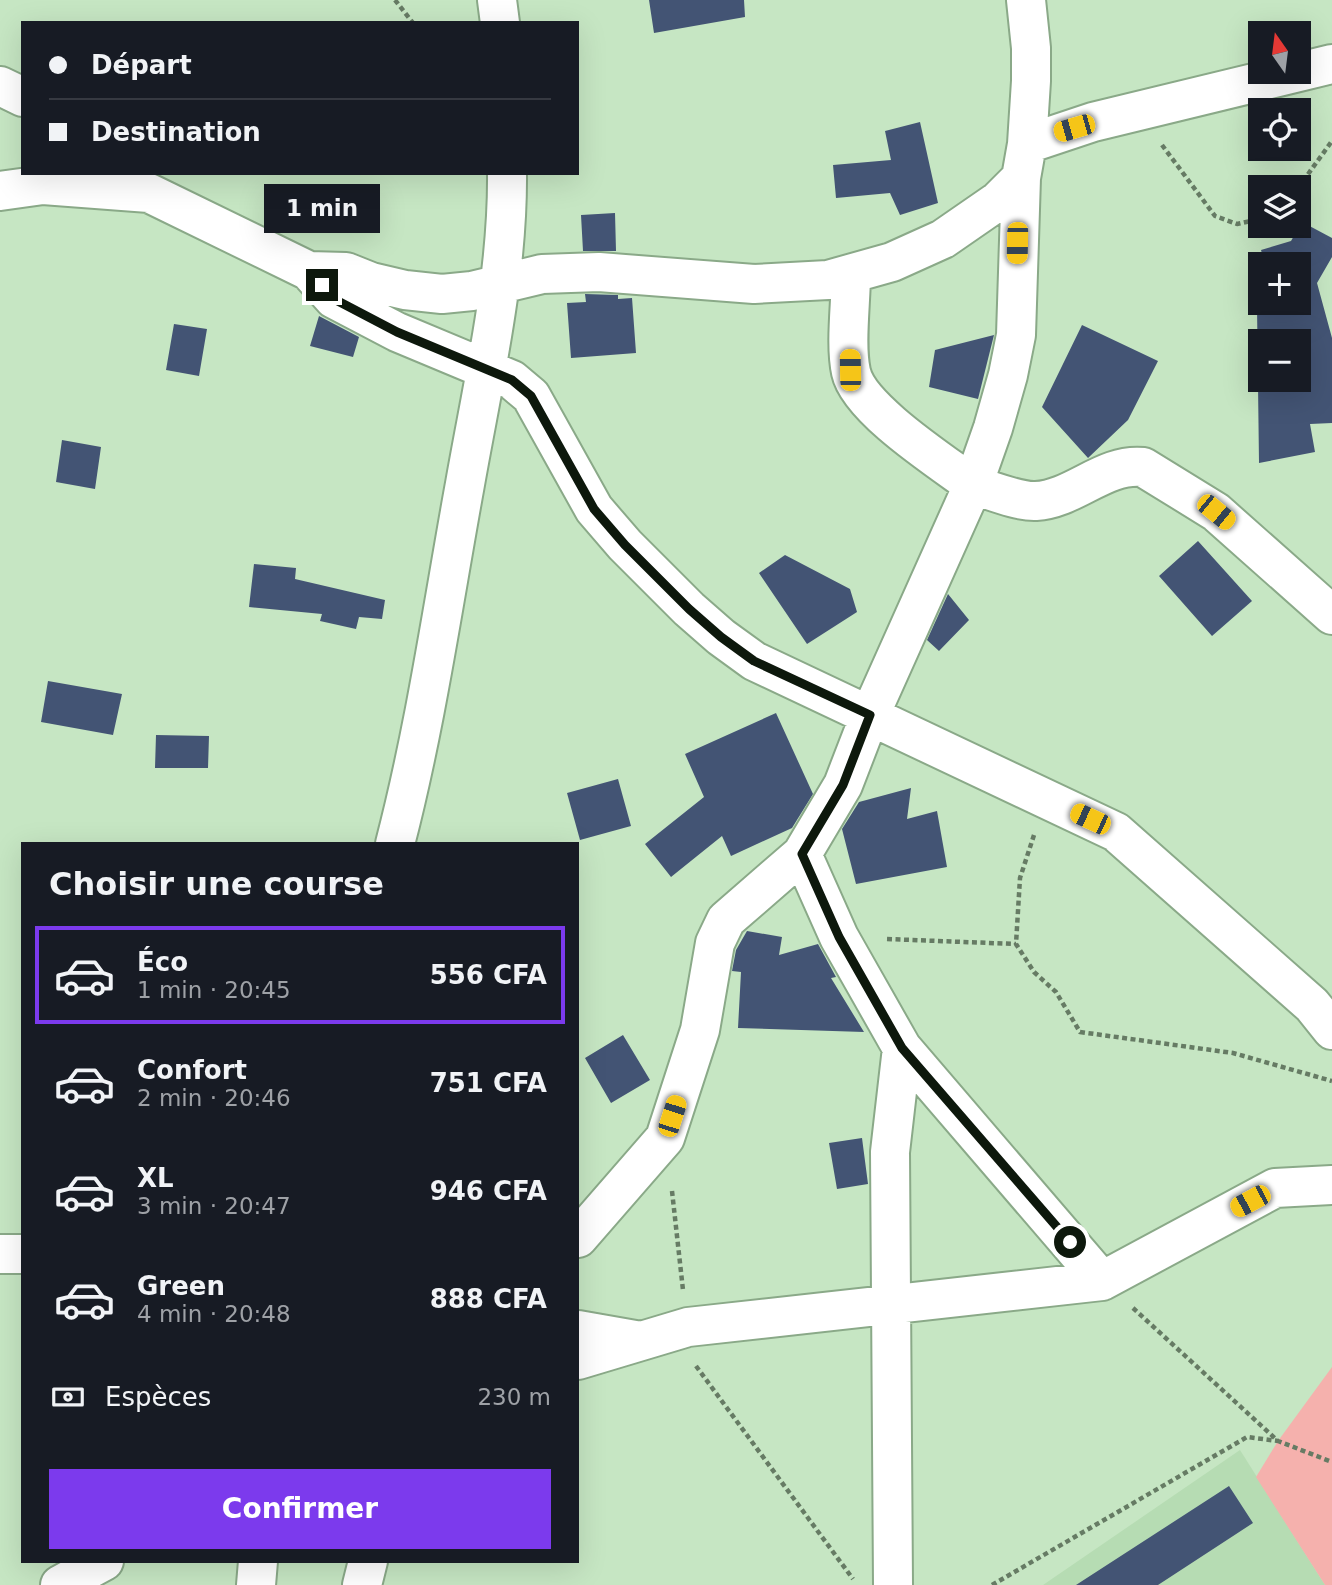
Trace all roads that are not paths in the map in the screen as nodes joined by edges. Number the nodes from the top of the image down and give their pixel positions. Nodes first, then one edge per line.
1 (497, 0) edge
2 (1026, 0) edge
3 (500, 21) edge
4 (1332, 64) edge
5 (0, 86) edge
6 (21, 96) edge
7 (1024, 161) junction
8 (507, 175) edge
9 (136, 183) edge
10 (0, 191) edge
11 (309, 271) junction
12 (851, 274) junction
13 (499, 284) junction
14 (486, 370) junction
15 (973, 485) junction
16 (1332, 615) edge
17 (870, 715) junction
18 (396, 842) edge
19 (802, 854) junction
20 (1332, 1030) edge
21 (902, 1048) junction
22 (1332, 1185) edge
23 (579, 1237) edge
24 (0, 1254) edge
25 (21, 1254) edge
26 (1102, 1281) junction
27 (892, 1303) junction
28 (579, 1330) edge
29 (640, 1341) junction
30 (579, 1360) edge
31 (100, 1563) edge
32 (258, 1563) edge
33 (368, 1563) edge
34 (60, 1585) edge
35 (256, 1585) edge
36 (362, 1585) edge
37 (893, 1585) edge

1 - 3 street
2 - 7 street
4 - 7 street
5 - 6 street
7 - 12 street
7 - 15 street
8 - 13 street
9 - 10 street
9 - 11 street
11 - 13 street
11 - 14 street
12 - 13 street
12 - 15 street
13 - 14 street
14 - 17 street
14 - 18 street
15 - 16 street
15 - 17 street
17 - 19 street
17 - 20 street
19 - 21 street
19 - 23 street
21 - 26 street
21 - 27 street
22 - 26 street
24 - 25 street
26 - 27 street
27 - 29 street
27 - 37 street
28 - 29 street
29 - 30 street
31 - 34 street
32 - 35 street
33 - 36 street

